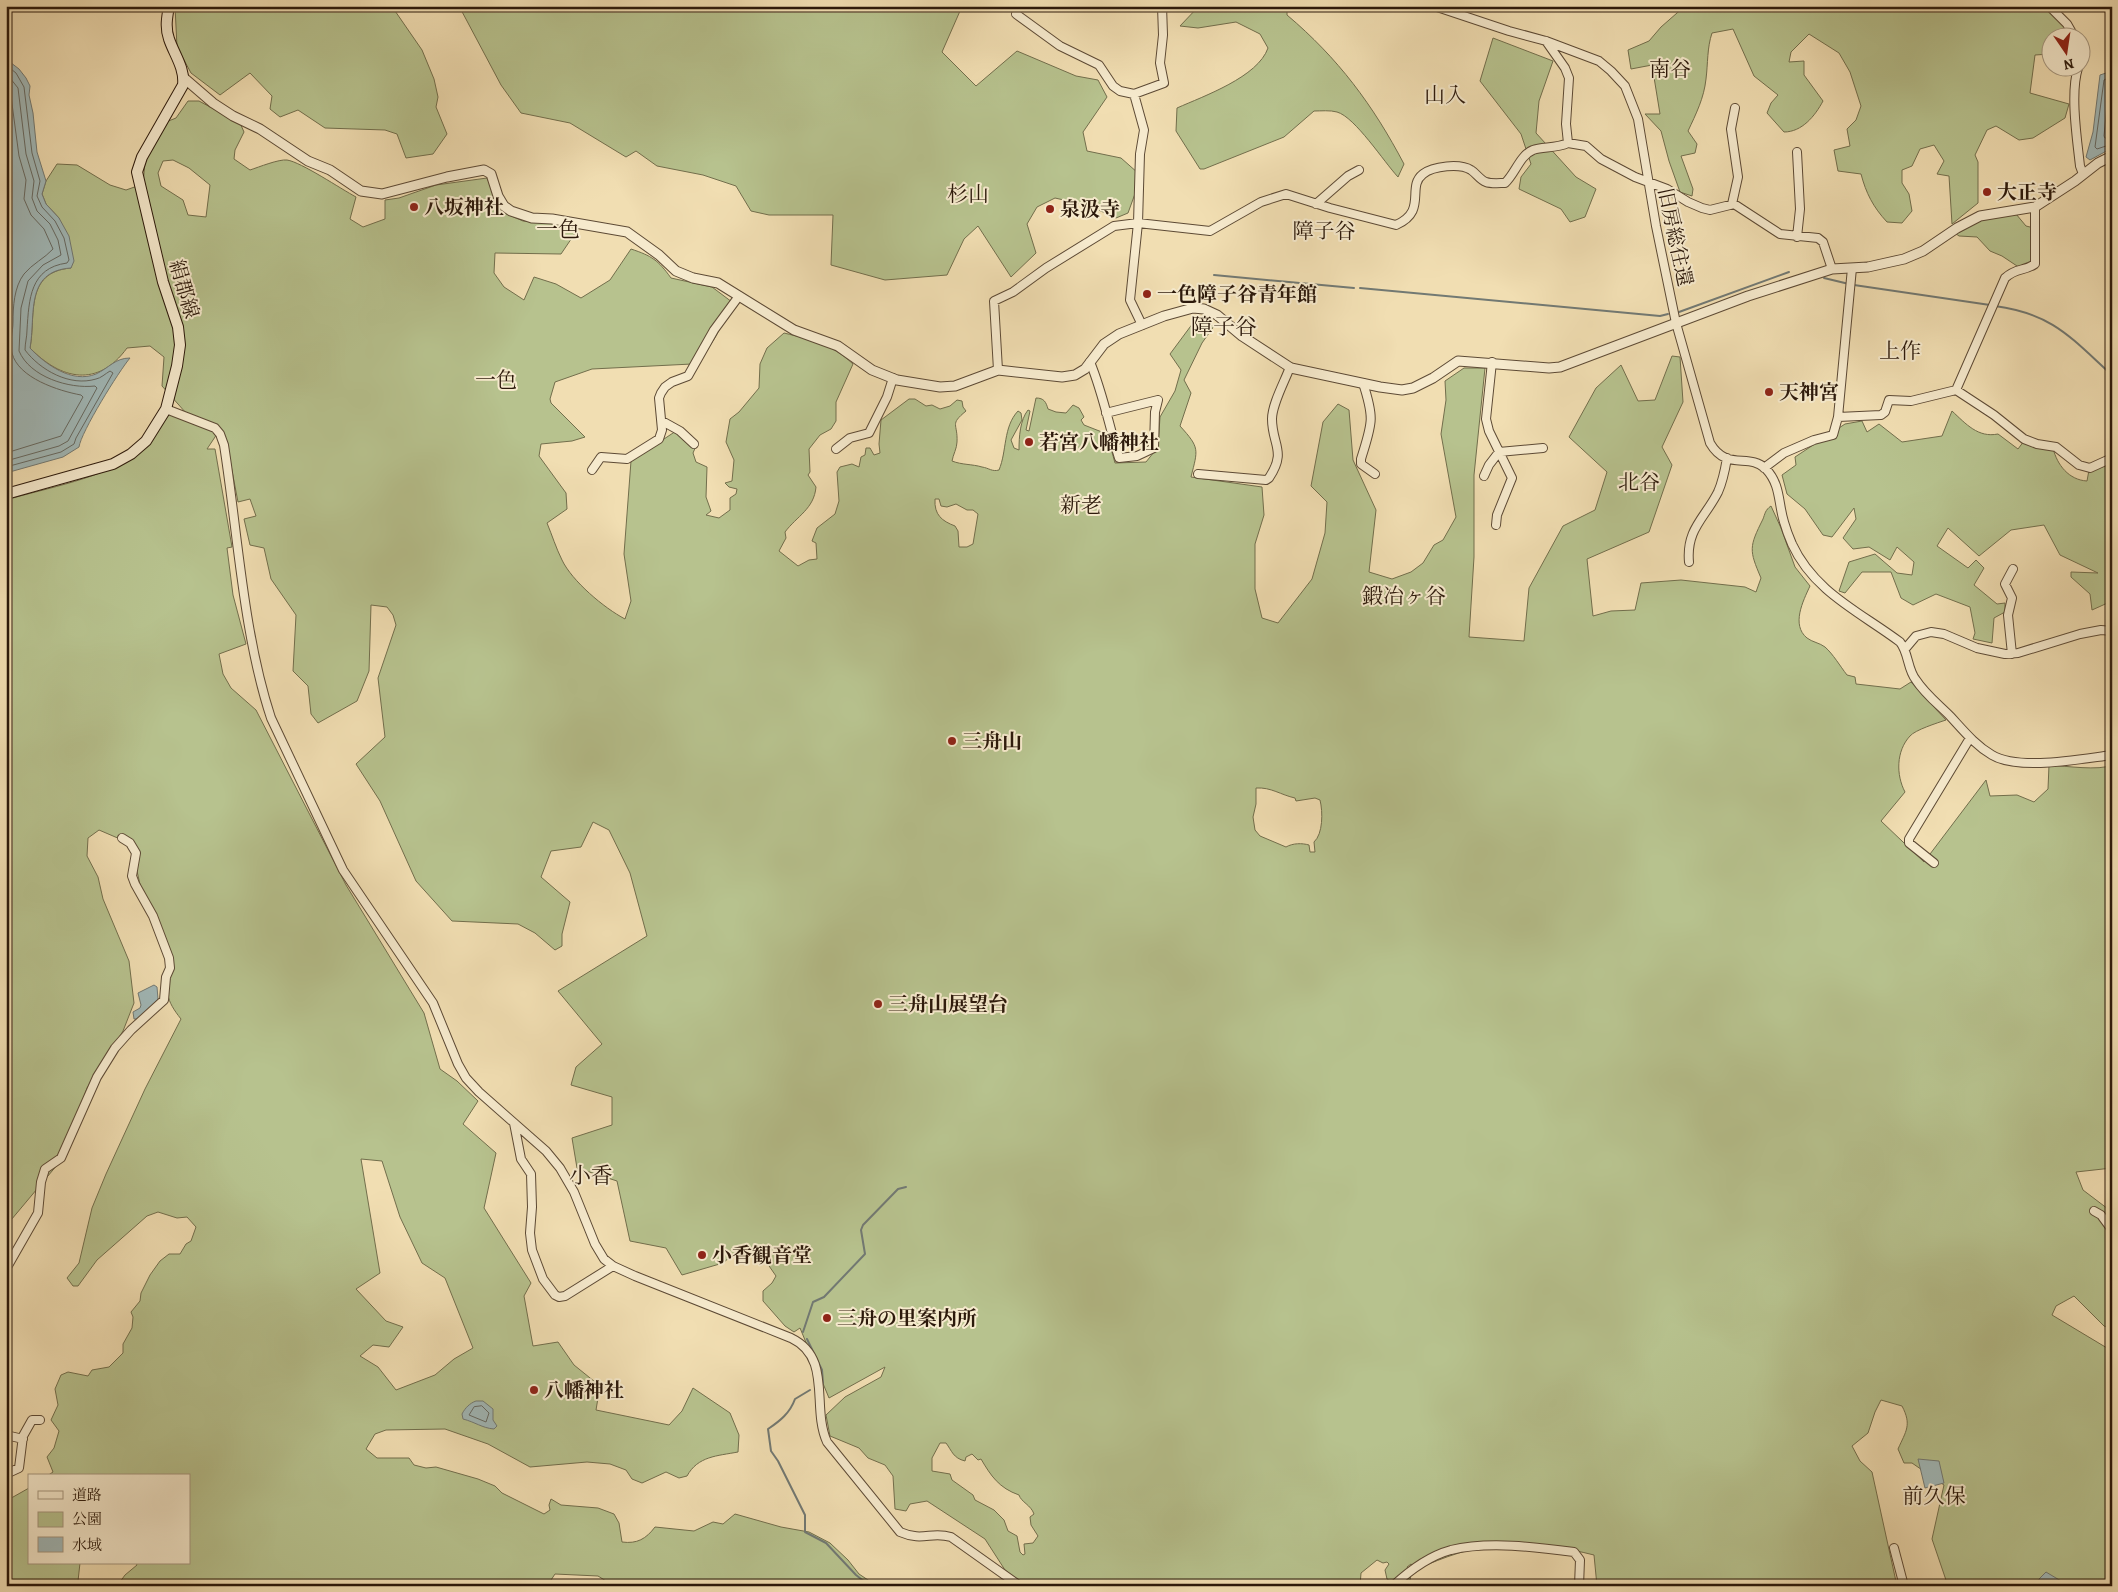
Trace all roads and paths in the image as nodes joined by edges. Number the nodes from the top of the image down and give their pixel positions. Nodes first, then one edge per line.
1 (169, 6) edge
2 (1162, 6) edge
3 (1434, 6) edge
4 (2049, 6) edge
5 (1016, 14) dead end
6 (2069, 28) edge
7 (1546, 42) junction
8 (184, 78) junction
9 (2076, 78) edge
10 (1134, 94) junction
11 (1735, 108) dead end
12 (1568, 143) junction
13 (1797, 152) dead end
14 (2112, 156) edge
15 (1359, 170) dead end
16 (2083, 174) junction
17 (1648, 183) junction
18 (1316, 204) junction
19 (1732, 204) junction
20 (2035, 207) junction
21 (1138, 223) junction
22 (1797, 237) junction
23 (1852, 268) junction
24 (1832, 269) junction
25 (739, 296) junction
26 (1676, 323) junction
27 (1142, 325) junction
28 (1090, 362) junction
29 (1492, 362) junction
30 (1290, 367) junction
31 (998, 370) junction
32 (893, 378) junction
33 (1363, 383) junction
34 (1956, 390) junction
35 (166, 409) junction
36 (1106, 413) junction
37 (1838, 417) junction
38 (662, 421) junction
39 (694, 444) dead end
40 (1543, 448) dead end
41 (836, 449) dead end
42 (1499, 452) junction
43 (1727, 458) junction
44 (2112, 458) edge
45 (1764, 468) junction
46 (592, 470) dead end
47 (1198, 474) dead end
48 (1375, 474) dead end
49 (1484, 476) dead end
50 (6, 494) edge
51 (1496, 525) dead end
52 (1688, 562) dead end
53 (2013, 569) dead end
54 (2112, 631) edge
55 (1905, 649) junction
56 (2012, 654) junction
57 (1970, 738) junction
58 (2112, 755) edge
59 (122, 838) dead end
60 (1934, 863) dead end
61 (514, 1123) junction
62 (2094, 1211) dead end
63 (2112, 1230) edge
64 (613, 1266) junction
65 (6, 1268) edge
66 (40, 1420) dead end
67 (6, 1435) edge
68 (23, 1439) junction
69 (6, 1474) edge
70 (1894, 1548) dead end
71 (1020, 1586) edge
72 (1393, 1586) edge
73 (1580, 1586) edge
74 (1904, 1586) edge

1 - 8 main road
2 - 10 street
3 - 7 street
4 - 6 street
5 - 10 street
7 - 12 street
7 - 17 street
8 - 25 street
8 - 35 main road, 絹郡線
9 - 16 street
10 - 21 street
11 - 19 street
12 - 17 street, 旧房総往還
12 - 18 street
13 - 22 street
14 - 16 street
15 - 18 street
16 - 20 street
17 - 19 street
17 - 26 street, 旧房総往還
18 - 21 street
19 - 22 street
20 - 23 street
20 - 34 street
21 - 27 street
21 - 31 street
22 - 24 street
23 - 24 street
23 - 37 street
24 - 26 street
25 - 32 street
25 - 38 street
26 - 29 street
26 - 43 street, 旧房総往還
27 - 28 street
27 - 30 street
28 - 31 street
28 - 36 street
29 - 33 street
29 - 42 street
30 - 33 street
30 - 47 street
31 - 32 street
32 - 41 street
33 - 48 street
34 - 37 street
34 - 44 street
35 - 50 main road, 絹郡線
35 - 61 street
36 - 36 street
37 - 45 street
38 - 39 street
38 - 46 street
40 - 42 street
42 - 49 street
42 - 51 street
43 - 45 street
43 - 52 street
45 - 55 street
53 - 56 street
54 - 56 street
55 - 56 street
55 - 57 street
57 - 58 street
57 - 60 street
59 - 65 street
61 - 64 street
61 - 64 street
62 - 63 street
64 - 71 street
66 - 68 street
67 - 68 street
68 - 69 street
70 - 74 street
72 - 73 street

